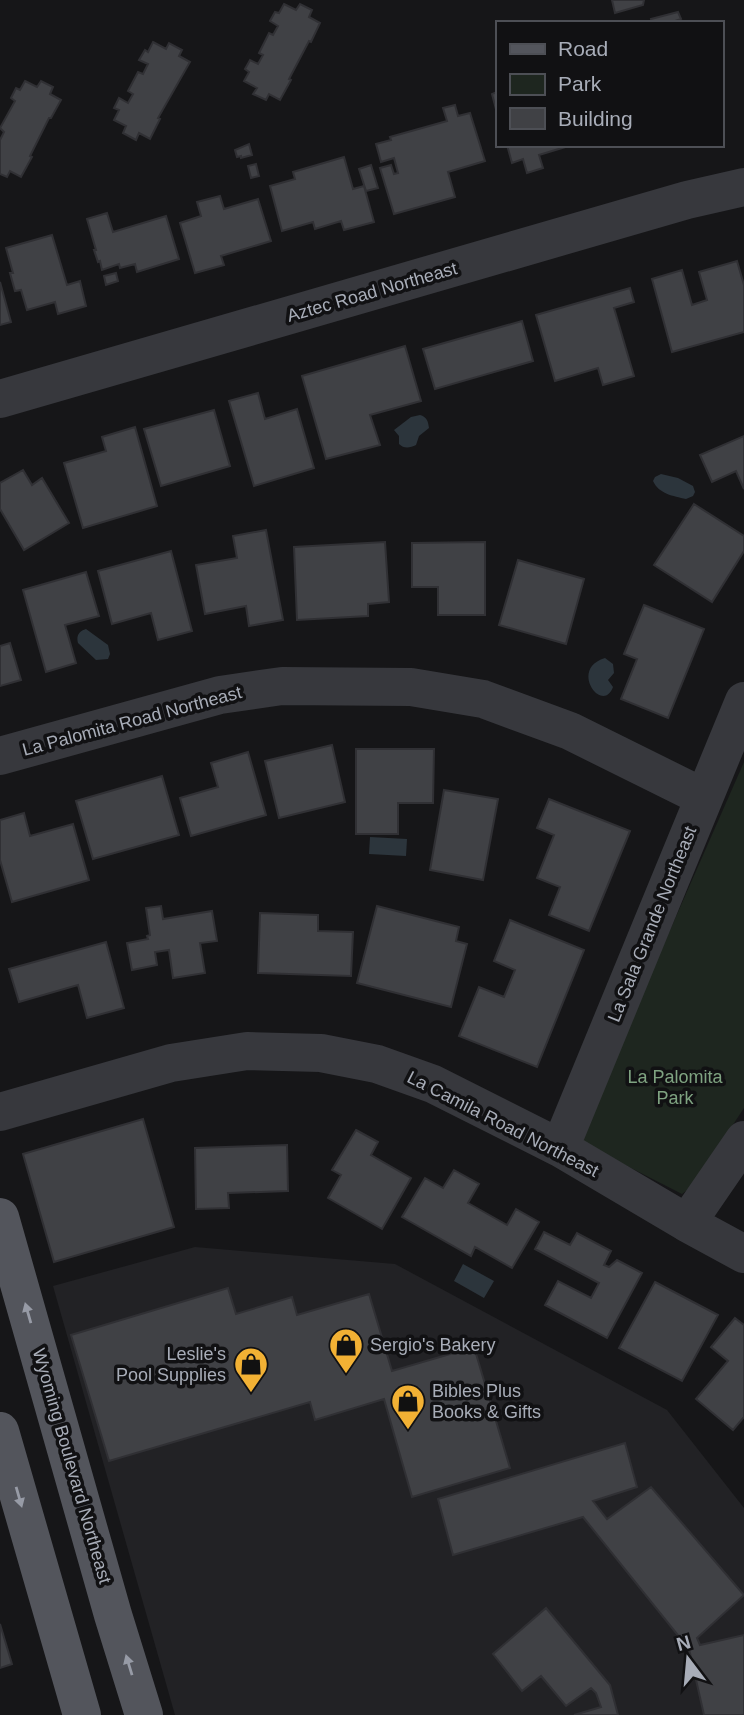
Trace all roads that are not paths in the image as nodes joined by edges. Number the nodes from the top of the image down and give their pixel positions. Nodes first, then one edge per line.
1 (744, 187) edge
2 (0, 400) edge
3 (744, 701) edge
4 (0, 756) edge
5 (704, 797) junction
6 (0, 1112) edge
7 (744, 1140) edge
8 (560, 1148) junction
9 (0, 1217) edge
10 (687, 1223) junction
11 (744, 1254) edge
12 (0, 1431) edge
13 (82, 1715) edge
14 (144, 1715) edge

1 - 2 street, Aztec Road Northeast
3 - 5 street, La Sala Grande Northeast
4 - 5 street, La Palomita Road Northeast
5 - 8 street, La Sala Grande Northeast
6 - 8 street, La Camila Road Northeast
7 - 10 street
8 - 10 street, La Camila Road Northeast
14 -> 9 main road, Wyoming Boulevard Northeast
10 - 11 street, La Camila Road Northeast
12 -> 13 main road

